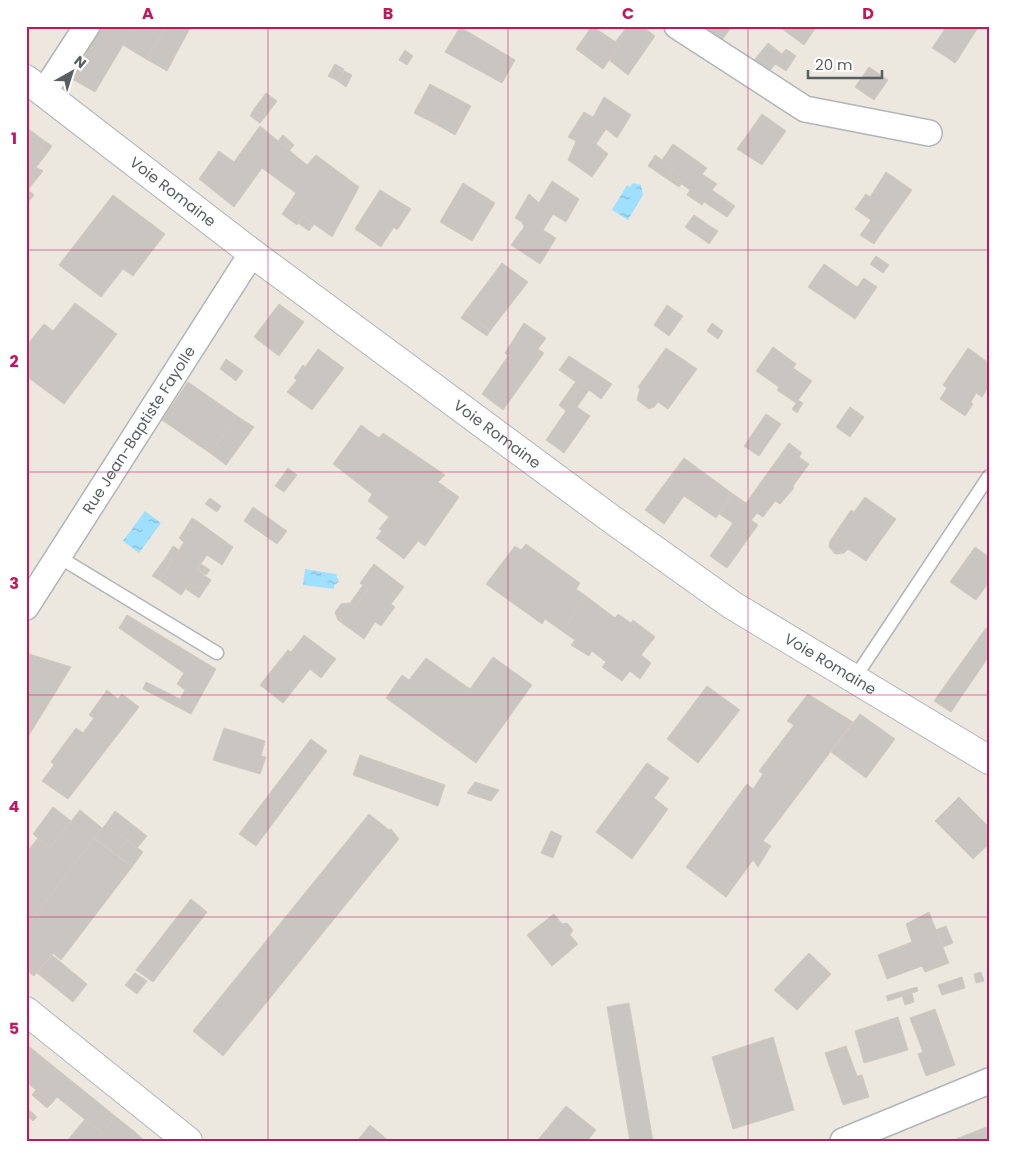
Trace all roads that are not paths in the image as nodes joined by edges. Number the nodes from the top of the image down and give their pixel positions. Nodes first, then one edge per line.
1 (87, 26) edge
2 (677, 26) edge
3 (35, 86) edge
4 (929, 133) dead end
5 (252, 252) junction
6 (989, 476) edge
7 (59, 557) junction
8 (26, 607) edge
9 (217, 653) dead end
10 (854, 679) junction
11 (989, 760) edge
12 (26, 1012) edge
13 (989, 1081) edge
14 (188, 1141) edge
15 (843, 1141) edge

1 - 3 street
2 - 4 street
3 - 5 street, Voie Romaine
5 - 7 street, Rue Jean-Baptiste Fayolle
5 - 10 street, Voie Romaine
6 - 10 lane
7 - 8 street, Rue Jean-Baptiste Fayolle
7 - 9 lane
10 - 11 street, Voie Romaine
12 - 14 street
13 - 15 street

